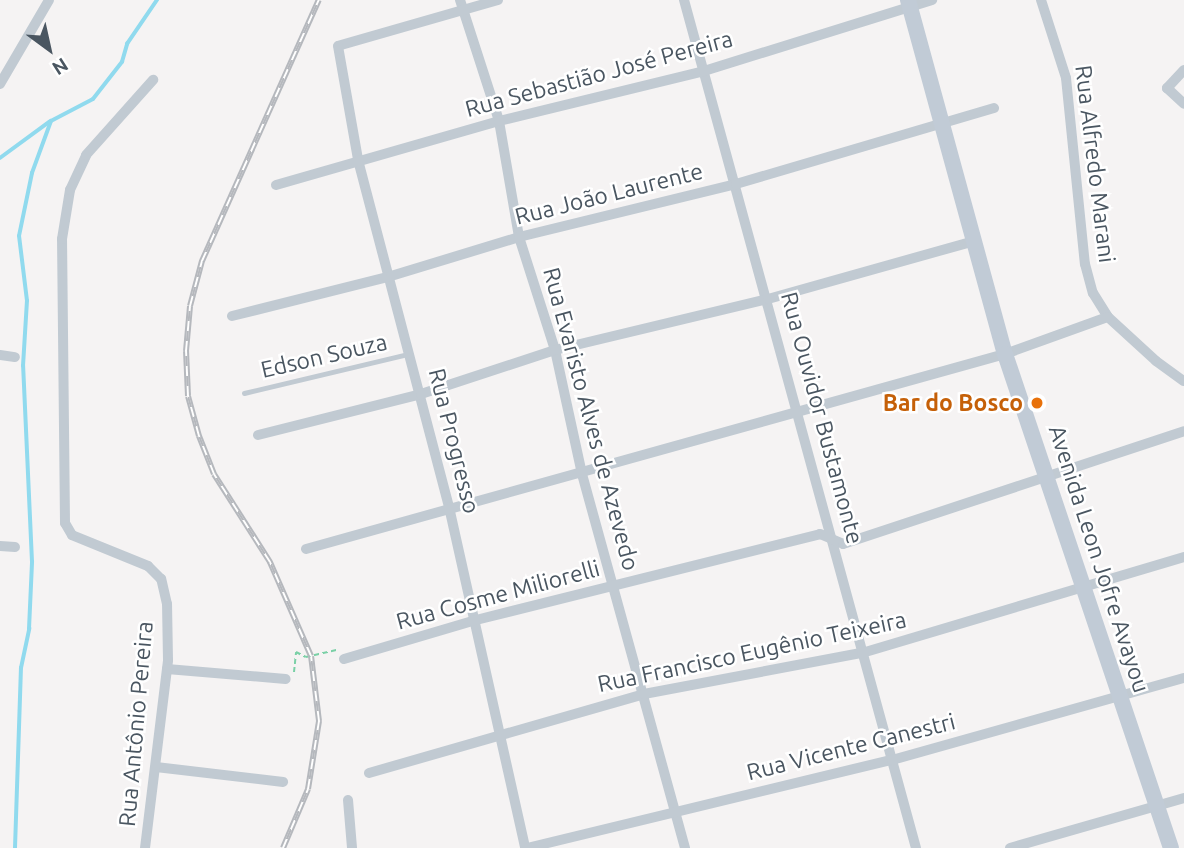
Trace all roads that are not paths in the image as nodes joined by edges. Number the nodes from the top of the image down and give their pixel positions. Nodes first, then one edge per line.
1 (49, 0) edge
2 (498, 0) edge
3 (684, 0) edge
4 (932, 0) edge
5 (1041, 0) edge
6 (909, 3) edge
7 (462, 4) edge
8 (1184, 70) edge
9 (704, 71) junction
10 (153, 80) dead end
11 (0, 84) edge
12 (1184, 104) edge
13 (994, 108) dead end
14 (943, 120) junction
15 (499, 121) junction
16 (358, 160) junction
17 (736, 184) junction
18 (276, 185) dead end
19 (519, 237) junction
20 (975, 241) junction
21 (391, 276) junction
22 (768, 299) junction
23 (232, 316) dead end
24 (1108, 317) junction
25 (555, 350) junction
26 (411, 354) junction
27 (0, 355) edge
28 (1005, 355) junction
29 (15, 357) dead end
30 (1184, 381) edge
31 (244, 393) dead end
32 (421, 394) junction
33 (797, 410) junction
34 (1184, 431) edge
35 (258, 435) dead end
36 (582, 474) junction
37 (1049, 476) junction
38 (449, 507) junction
39 (832, 540) junction
40 (0, 547) edge
41 (15, 547) dead end
42 (306, 550) dead end
43 (1184, 557) edge
44 (614, 586) junction
45 (1085, 589) junction
46 (472, 621) junction
47 (862, 653) junction
48 (344, 659) dead end
49 (167, 669) junction
50 (1184, 678) edge
51 (286, 679) road end
52 (644, 694) junction
53 (1121, 698) junction
54 (496, 734) junction
55 (892, 760) junction
56 (156, 767) junction
57 (369, 774) dead end
58 (283, 782) dead end
59 (1184, 798) edge
60 (348, 800) dead end
61 (1157, 807) junction
62 (676, 813) junction
63 (145, 848) edge
64 (352, 848) edge
65 (526, 848) edge
66 (685, 848) edge
67 (916, 848) edge
68 (1010, 848) edge
69 (1171, 848) edge

1 - 11 street
2 - 7 street
3 - 9 street, Rua Ouvidor Bustamonte
4 - 6 street, Rua Sebastião José Pereira
5 - 24 street, Rua Alfredo Marani
6 - 9 street, Rua Sebastião José Pereira
6 - 14 street, Avenida Leon Jofre Avayou
7 - 15 street, Rua Evaristo Alves de Azevedo
7 - 16 street, Rua Progresso
8 - 12 street
9 - 15 street, Rua Sebastião José Pereira
9 - 17 street, Rua Ouvidor Bustamonte
10 - 49 street, Rua Antônio Pereira
13 - 14 street, Rua João Laurente
14 - 17 street, Rua João Laurente
14 - 20 street, Avenida Leon Jofre Avayou
15 - 16 street, Rua Sebastião José Pereira
15 - 19 street, Rua Evaristo Alves de Azevedo
16 - 18 street, Rua Sebastião José Pereira
16 - 21 street, Rua Progresso
17 - 19 street, Rua João Laurente
17 - 22 street, Rua Ouvidor Bustamonte
19 - 21 street, Rua João Laurente
19 - 25 street, Rua Evaristo Alves de Azevedo
20 - 22 street
20 - 28 street, Avenida Leon Jofre Avayou
21 - 23 street, Rua João Laurente
21 - 26 street, Rua Progresso
22 - 25 street
22 - 33 street, Rua Ouvidor Bustamonte
24 - 28 street
24 - 30 street, Rua Alfredo Marani
25 - 32 street
25 - 36 street, Rua Evaristo Alves de Azevedo
26 - 31 lane, Edson Souza
26 - 32 street, Rua Progresso
27 - 29 street
28 - 33 street
28 - 37 street, Avenida Leon Jofre Avayou
32 - 35 street
32 - 38 street, Rua Progresso
33 - 36 street
33 - 39 street, Rua Ouvidor Bustamonte
34 - 37 street, Rua Cosme Miliorelli
36 - 38 street
36 - 44 street, Rua Evaristo Alves de Azevedo
37 - 39 street, Rua Cosme Miliorelli
37 - 45 street, Avenida Leon Jofre Avayou
38 - 42 street
38 - 46 street, Rua Progresso
39 - 44 street, Rua Cosme Miliorelli
39 - 47 street, Rua Ouvidor Bustamonte
40 - 41 street
43 - 45 street, Rua Francisco Eugênio Teixeira
44 - 46 street, Rua Cosme Miliorelli
44 - 52 street, Rua Evaristo Alves de Azevedo
45 - 47 street, Rua Francisco Eugênio Teixeira
45 - 53 street, Avenida Leon Jofre Avayou
46 - 48 street, Rua Cosme Miliorelli
46 - 54 street, Rua Progresso
47 - 52 street, Rua Francisco Eugênio Teixeira
47 - 55 street, Rua Ouvidor Bustamonte
49 - 51 street
49 - 56 street, Rua Antônio Pereira
50 - 53 street, Rua Vicente Canestri
52 - 54 street, Rua Francisco Eugênio Teixeira
52 - 62 street, Rua Evaristo Alves de Azevedo
53 - 55 street, Rua Vicente Canestri
53 - 61 street, Avenida Leon Jofre Avayou
54 - 57 street, Rua Francisco Eugênio Teixeira
54 - 65 street, Rua Progresso
55 - 62 street, Rua Vicente Canestri
55 - 67 street, Rua Ouvidor Bustamonte
56 - 58 street
56 - 63 street, Rua Antônio Pereira
59 - 61 street
60 - 64 street
61 - 68 street
61 - 69 street, Avenida Leon Jofre Avayou
62 - 65 street, Rua Vicente Canestri
62 - 66 street, Rua Evaristo Alves de Azevedo

